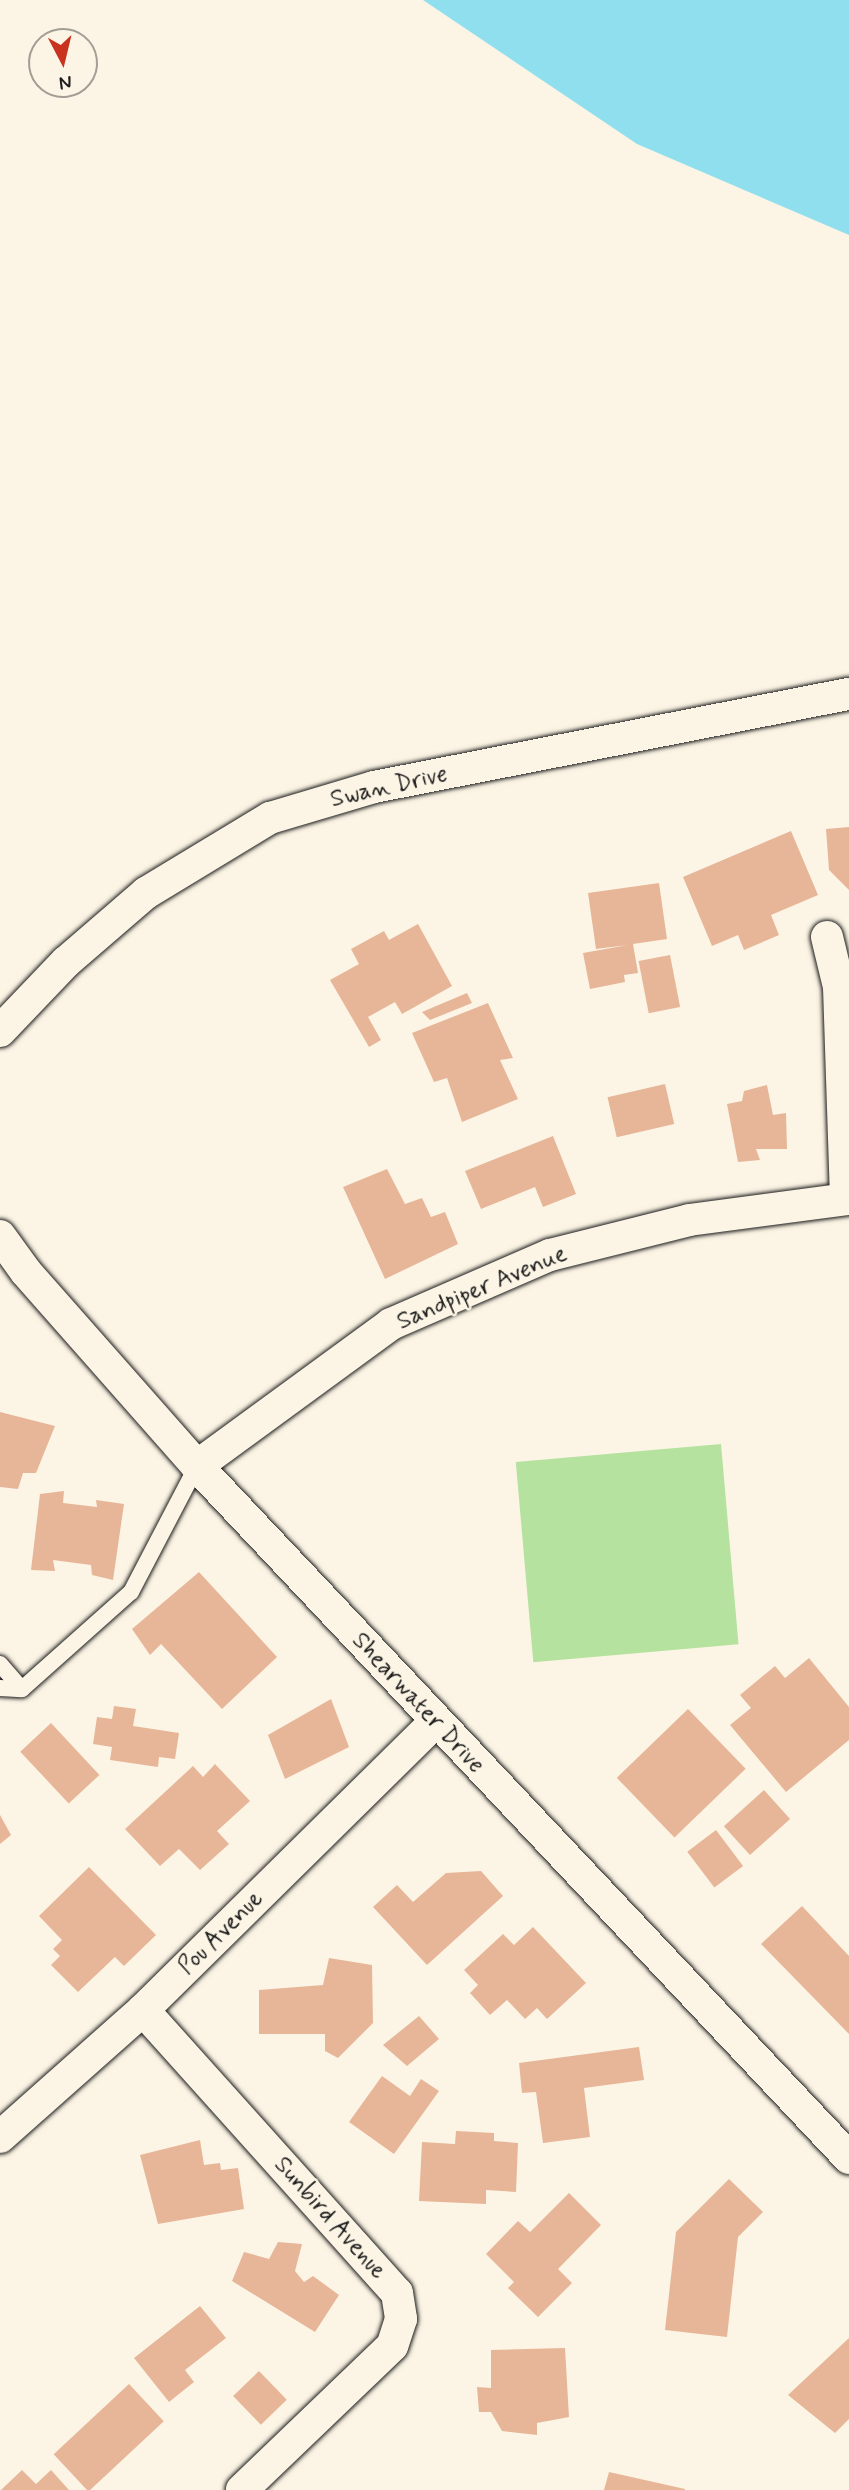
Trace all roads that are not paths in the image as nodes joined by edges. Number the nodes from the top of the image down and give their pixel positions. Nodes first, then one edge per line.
1 (849, 694) edge
2 (827, 937) dead end
3 (0, 1031) edge
4 (848, 1199) edge
5 (0, 1236) edge
6 (197, 1466) junction
7 (0, 1664) edge
8 (0, 1688) edge
9 (23, 1689) junction
10 (435, 1722) junction
11 (143, 2010) junction
12 (0, 2137) edge
13 (849, 2158) edge
14 (242, 2490) edge

1 - 3 street, Swan Drive
2 - 4 street
4 - 6 street, Sandpiper Avenue
5 - 6 street, Shearwater Drive
6 - 9 lane
6 - 10 street, Shearwater Drive
7 - 9 lane
8 - 9 lane
10 - 11 street, Pou Avenue
10 - 13 street, Shearwater Drive
11 - 12 street, Pou Avenue
11 - 14 street, Sunbird Avenue

